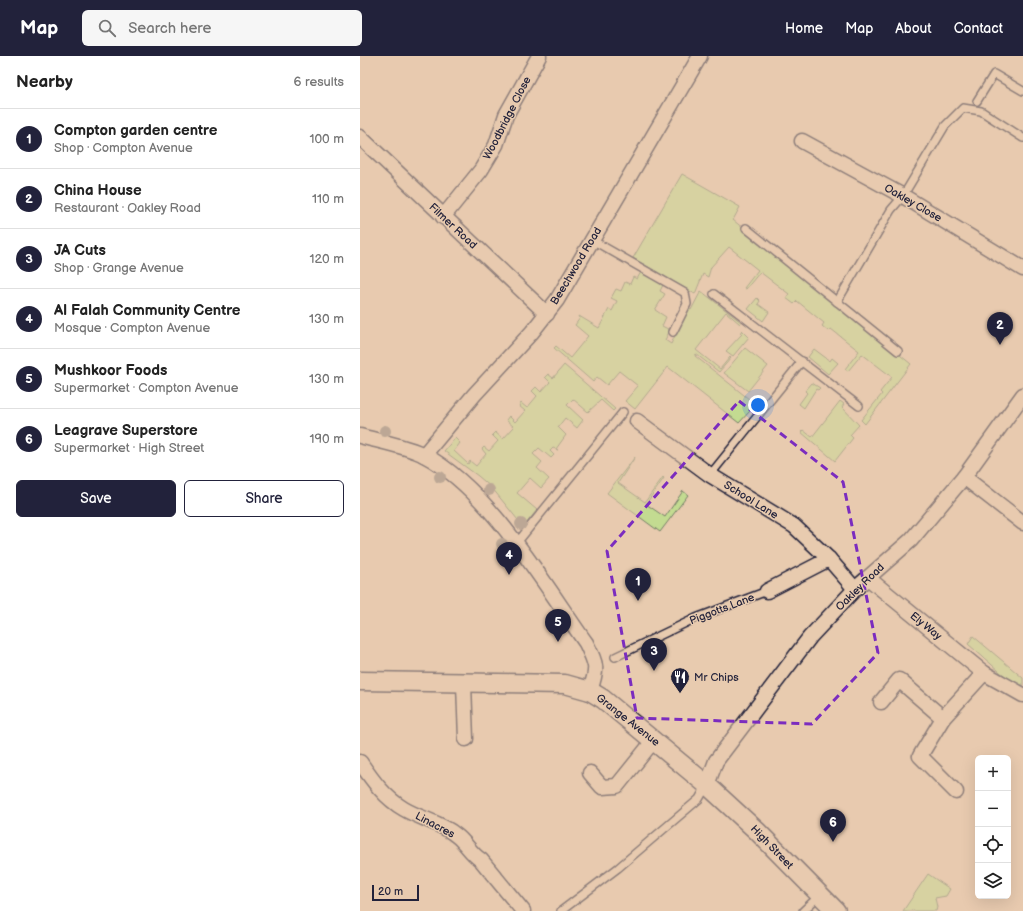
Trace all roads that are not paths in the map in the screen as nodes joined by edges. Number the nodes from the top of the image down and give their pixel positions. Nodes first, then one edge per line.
1 (539, 56) edge
2 (700, 56) edge
3 (1023, 91) edge
4 (977, 101) dead end
5 (360, 137) edge
6 (1023, 138) edge
7 (802, 141) dead end
8 (903, 196) junction
9 (443, 216) junction
10 (746, 228) dead end
11 (592, 240) junction
12 (1023, 269) edge
13 (714, 294) dead end
14 (838, 302) junction
15 (547, 314) junction
16 (673, 332) dead end
17 (898, 351) dead end
18 (802, 361) junction
19 (1023, 394) edge
20 (859, 406) dead end
21 (623, 412) dead end
22 (637, 421) dead end
23 (360, 436) edge
24 (424, 455) junction
25 (710, 475) junction
26 (964, 477) junction
27 (1023, 523) edge
28 (516, 544) junction
29 (829, 559) junction
30 (868, 578) junction
31 (855, 589) junction
32 (767, 591) joint
33 (615, 657) dead end
34 (984, 674) junction
35 (360, 681) edge
36 (464, 684) junction
37 (590, 691) junction
38 (1023, 695) edge
39 (881, 702) dead end
40 (943, 718) junction
41 (466, 739) dead end
42 (654, 740) junction
43 (360, 762) edge
44 (590, 773) dead end
45 (707, 785) junction
46 (956, 792) dead end
47 (819, 896) junction
48 (523, 911) edge
49 (561, 911) edge
50 (802, 911) edge
51 (836, 911) edge

1 - 9 street, Woodbridge Close
2 - 11 street, Beechwood Road
3 - 4 lane
5 - 9 street, Filmer Road
6 - 8 lane
7 - 8 street, Oakley Close
8 - 12 street, Oakley Close
8 - 14 lane
9 - 15 street, Filmer Road
10 - 14 lane
11 - 15 street, Beechwood Road
11 - 16 lane
13 - 18 lane
14 - 17 lane
15 - 24 street, Beechwood Road
18 - 20 lane
18 - 25 lane
19 - 26 street, Oakley Road
21 - 28 lane
22 - 25 street, School Lane
23 - 24 street
24 - 28 street
25 - 29 street, School Lane
26 - 27 street
26 - 30 street, Oakley Road
28 - 37 street
29 - 31 street, School Lane
29 - 32 street, Piggotts Lane
30 - 31 street, Oakley Road
30 - 34 street, Ely Way
31 - 45 street, Oakley Road
32 - 33 lane, Piggotts Lane
34 - 38 street, Ely Way
34 - 40 street
35 - 36 street, Grange Avenue
36 - 37 street, Grange Avenue
36 - 41 street
37 - 42 street, Grange Avenue
39 - 40 street
40 - 46 street
42 - 44 street
42 - 45 street, Grange Avenue
43 - 48 street, Linacres
45 - 47 street, High Street
45 - 49 lane
47 - 50 lane
47 - 51 street, High Street

